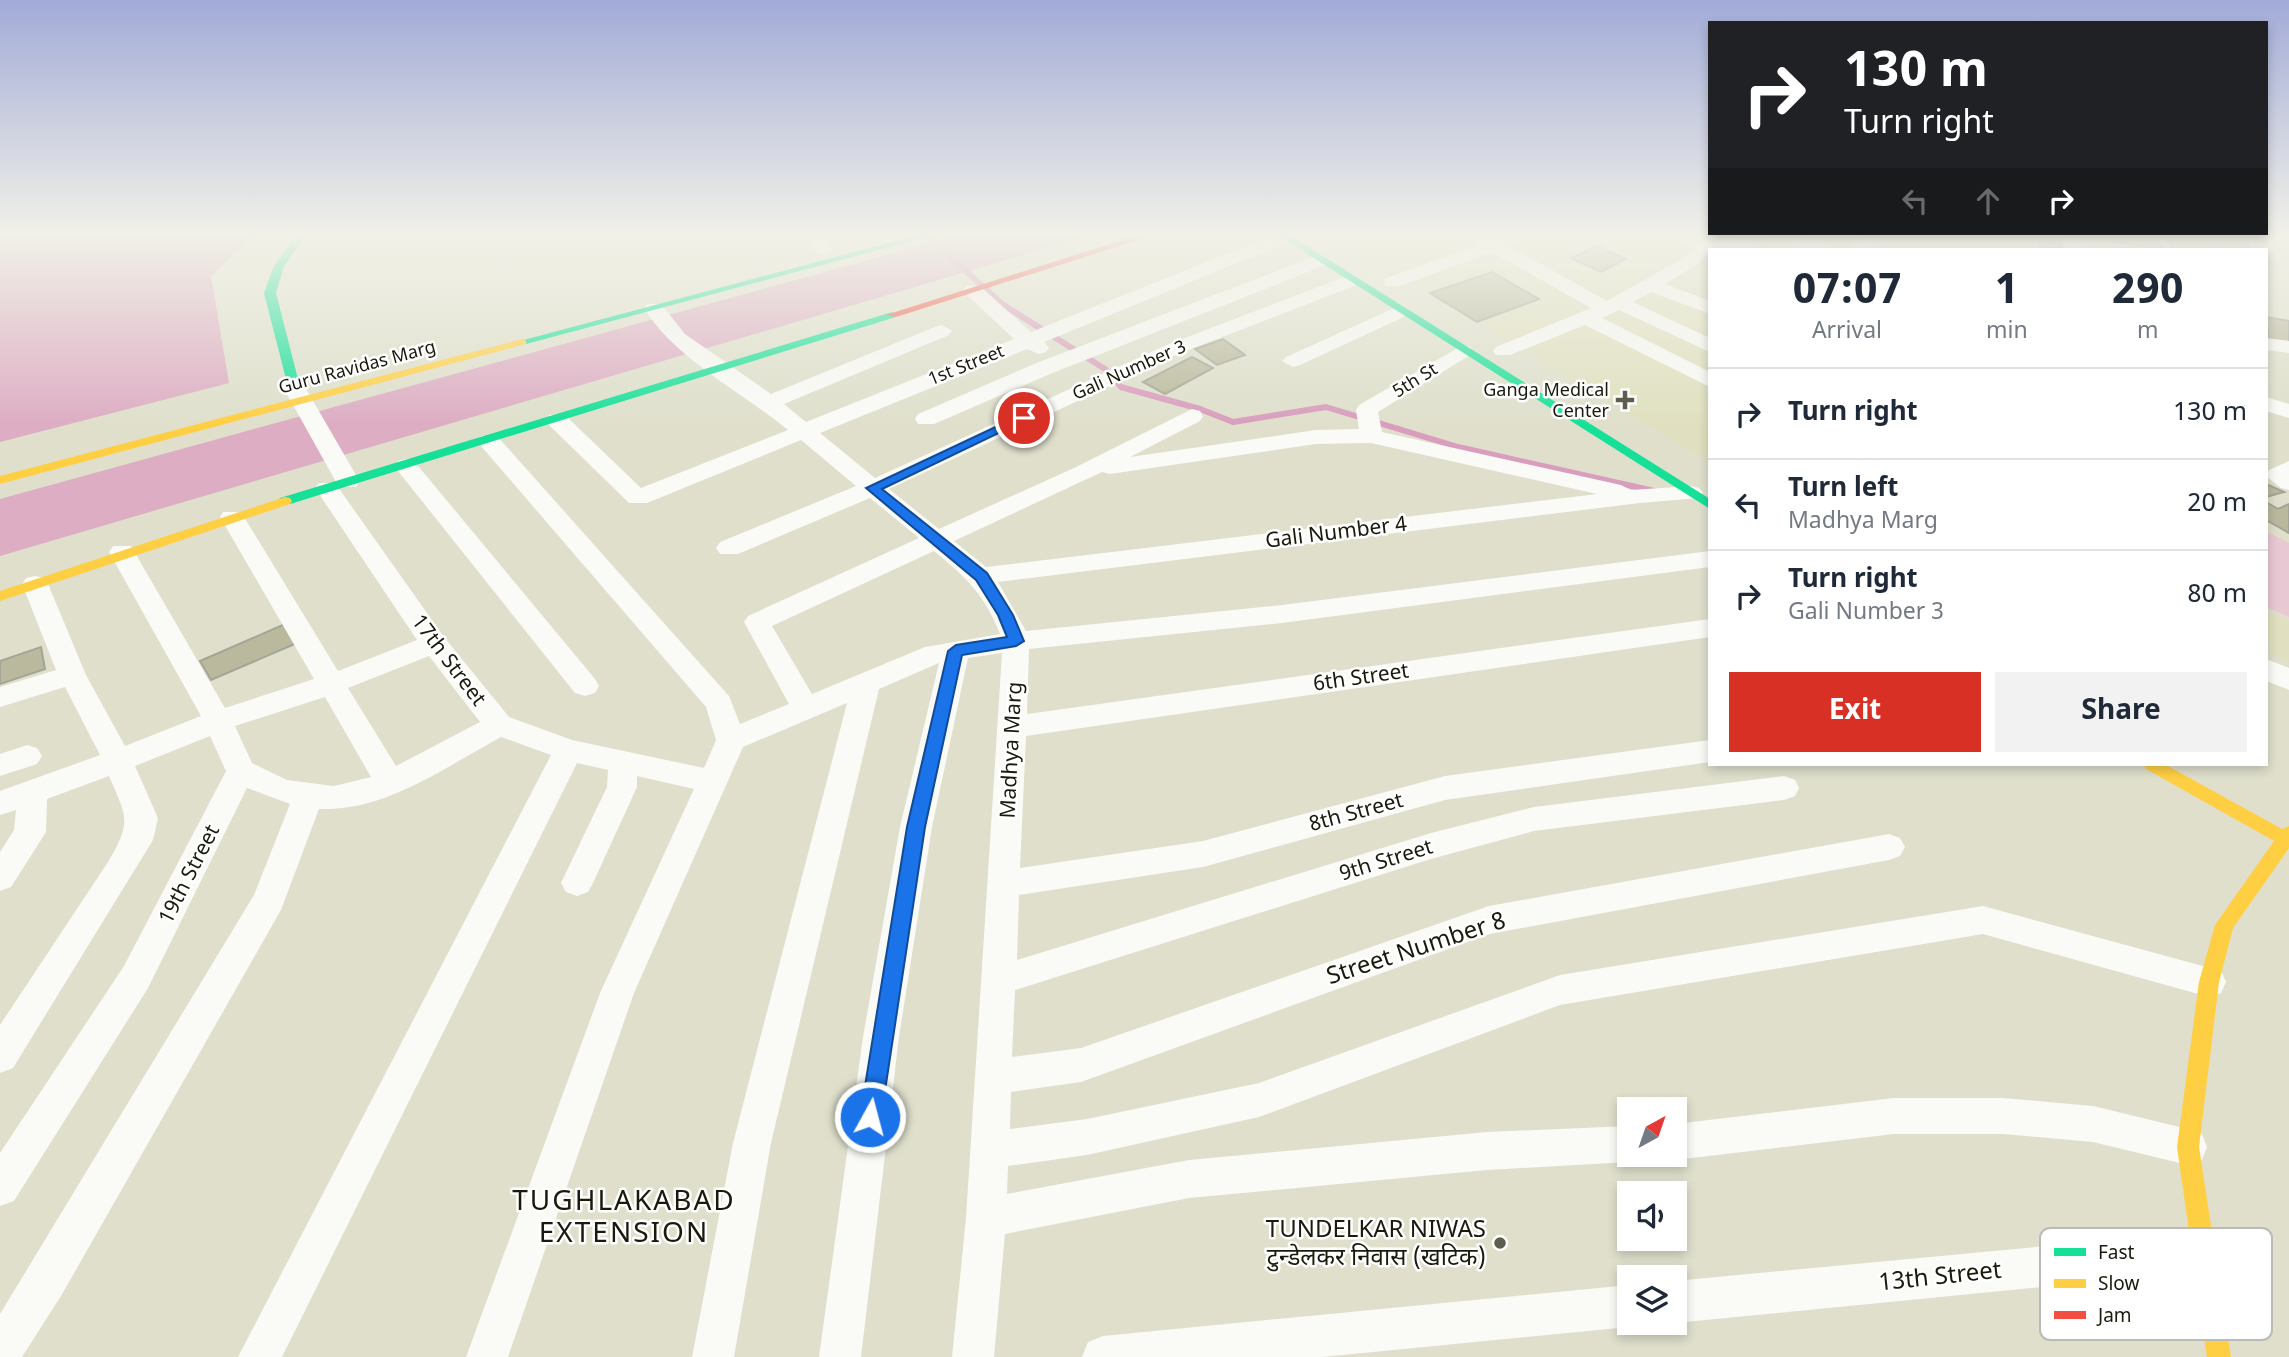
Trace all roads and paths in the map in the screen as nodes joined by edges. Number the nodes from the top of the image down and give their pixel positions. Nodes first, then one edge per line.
1 (272, 299) edge
2 (625, 299) edge
3 (683, 299) edge
4 (942, 299) edge
5 (983, 299) edge
6 (1128, 299) edge
7 (1220, 299) edge
8 (1302, 299) edge
9 (1397, 299) edge
10 (1404, 299) edge
11 (1600, 299) edge
12 (1625, 299) edge
13 (1687, 299) edge
14 (1408, 304) junction
15 (1613, 306) junction
16 (654, 307) junction
17 (1708, 307) edge
18 (1586, 318) junction
19 (942, 331) dead end
20 (1027, 340) junction
21 (2268, 344) edge
22 (1708, 345) edge
23 (1498, 347) joint
24 (2289, 347) edge
25 (1463, 351) junction
26 (1293, 361) dead end
27 (1059, 362) junction
28 (1526, 365) dead end
29 (721, 366) junction
30 (1708, 380) edge
31 (298, 394) junction
32 (769, 402) junction
33 (2268, 405) edge
34 (2289, 411) edge
35 (1192, 416) dead end
36 (926, 419) dead end
37 (557, 420) junction
38 (803, 430) junction
39 (1371, 436) junction
40 (489, 441) junction
41 (79, 442) dead end
42 (406, 466) junction
43 (2289, 468) edge
44 (1084, 471) junction
45 (0, 480) edge
46 (2289, 484) edge
47 (337, 485) junction
48 (872, 488) junction
49 (1640, 496) junction
50 (1700, 499) edge
51 (232, 517) junction
52 (938, 541) junction
53 (729, 548) dead end
54 (122, 552) junction
55 (1708, 559) edge
56 (981, 576) junction
57 (36, 584) junction
58 (0, 596) edge
59 (1708, 628) edge
60 (1016, 641) junction
61 (434, 644) junction
62 (956, 651) junction
63 (2268, 670) edge
64 (72, 675) junction
65 (2289, 680) edge
66 (866, 683) junction
67 (332, 684) junction
68 (585, 686) dead end
69 (0, 696) edge
70 (805, 708) junction
71 (218, 721) junction
72 (499, 725) junction
73 (1013, 727) junction
74 (731, 740) junction
75 (569, 750) junction
76 (1708, 751) edge
77 (118, 761) junction
78 (623, 761) junction
79 (2154, 766) edge
80 (241, 771) junction
81 (389, 781) junction
82 (712, 781) junction
83 (1784, 788) dead end
84 (32, 793) junction
85 (308, 796) junction
86 (0, 803) edge
87 (2288, 837) edge
88 (1889, 847) dead end
89 (0, 878) edge
90 (577, 883) dead end
91 (1004, 884) junction
92 (999, 980) junction
93 (2209, 982) junction
94 (0, 1056) edge
95 (993, 1077) junction
96 (1687, 1141) edge
97 (1617, 1145) edge
98 (2188, 1147) junction
99 (988, 1150) junction
100 (0, 1187) edge
101 (986, 1217) junction
102 (2201, 1228) edge
103 (2040, 1267) edge
104 (1687, 1301) edge
105 (1617, 1307) edge
106 (0, 1352) edge
107 (259, 1357) edge
108 (487, 1357) edge
109 (713, 1357) edge
110 (840, 1357) edge
111 (974, 1357) edge
112 (1103, 1357) edge

1 - 31 main road
2 - 31 main road, Guru Ravidas Marg
3 - 16 main road, Guru Ravidas Marg
4 - 29 main road
5 - 20 street
6 - 20 street, 1st Street
7 - 27 street
8 - 48 street, Gali Number 3
9 - 14 main road
10 - 14 main road
11 - 15 street
12 - 15 street
13 - 17 street
14 - 25 main road
14 - 26 street
15 - 18 street
15 - 22 street
16 - 29 street, Madhya Marg
16 - 31 main road, Guru Ravidas Marg
18 - 23 street
18 - 30 street
19 - 32 street
20 - 27 street
20 - 38 street, 1st Street
21 - 24 street
23 - 28 main road
25 - 39 street, 5th St
25 - 50 main road
27 - 36 street
29 - 32 street, Madhya Marg
29 - 37 main road
31 - 41 main road, Guru Ravidas Marg
31 - 45 main road, Guru Ravidas Marg
31 - 47 street, 17th Street
32 - 38 street, Madhya Marg
33 - 34 street
35 - 44 street
37 - 38 street, 1st Street
37 - 40 main road
38 - 48 street, Madhya Marg
39 - 44 street
39 - 49 street
40 - 42 main road
40 - 74 street
42 - 47 main road
42 - 68 street
43 - 46 street
44 - 52 street
47 - 51 main road
47 - 61 street, 17th Street
48 - 52 street, Madhya Marg
48 - 53 street, Gali Number 3
49 - 50 street, Gali Number 4
49 - 56 street, Gali Number 4
51 - 54 main road
51 - 67 street
52 - 56 street, Madhya Marg
52 - 70 street
54 - 57 main road
54 - 71 street
55 - 60 street
56 - 60 street, Madhya Marg
57 - 58 main road
57 - 64 street
59 - 73 street, 6th Street
60 - 62 street
60 - 73 street, Madhya Marg
61 - 67 street
61 - 72 street, 17th Street
62 - 66 street
62 - 110 street
63 - 65 street
64 - 69 street
64 - 77 street
66 - 70 street
66 - 109 street
67 - 71 street
67 - 81 street
70 - 74 street
71 - 77 street
71 - 80 street
72 - 75 street, 17th Street
72 - 81 street
73 - 91 street, Madhya Marg
74 - 82 street
75 - 78 street, 17th Street
75 - 107 street
76 - 91 street, 8th Street
77 - 84 street
77 - 94 street
78 - 82 street, 17th Street
78 - 90 street
79 - 87 main road
80 - 85 street
80 - 100 street, 19th Street
81 - 85 street
82 - 108 street
83 - 92 street, 9th Street
84 - 86 street
84 - 89 street
85 - 106 street
87 - 93 main road
88 - 95 street, Street Number 8
91 - 92 street, Madhya Marg
92 - 95 street, Madhya Marg
93 - 98 main road
93 - 99 street
95 - 99 street, Madhya Marg
96 - 98 street
97 - 101 street
98 - 102 main road
99 - 101 street, Madhya Marg
101 - 111 street, Madhya Marg
103 - 104 street, 13th Street
105 - 112 street

